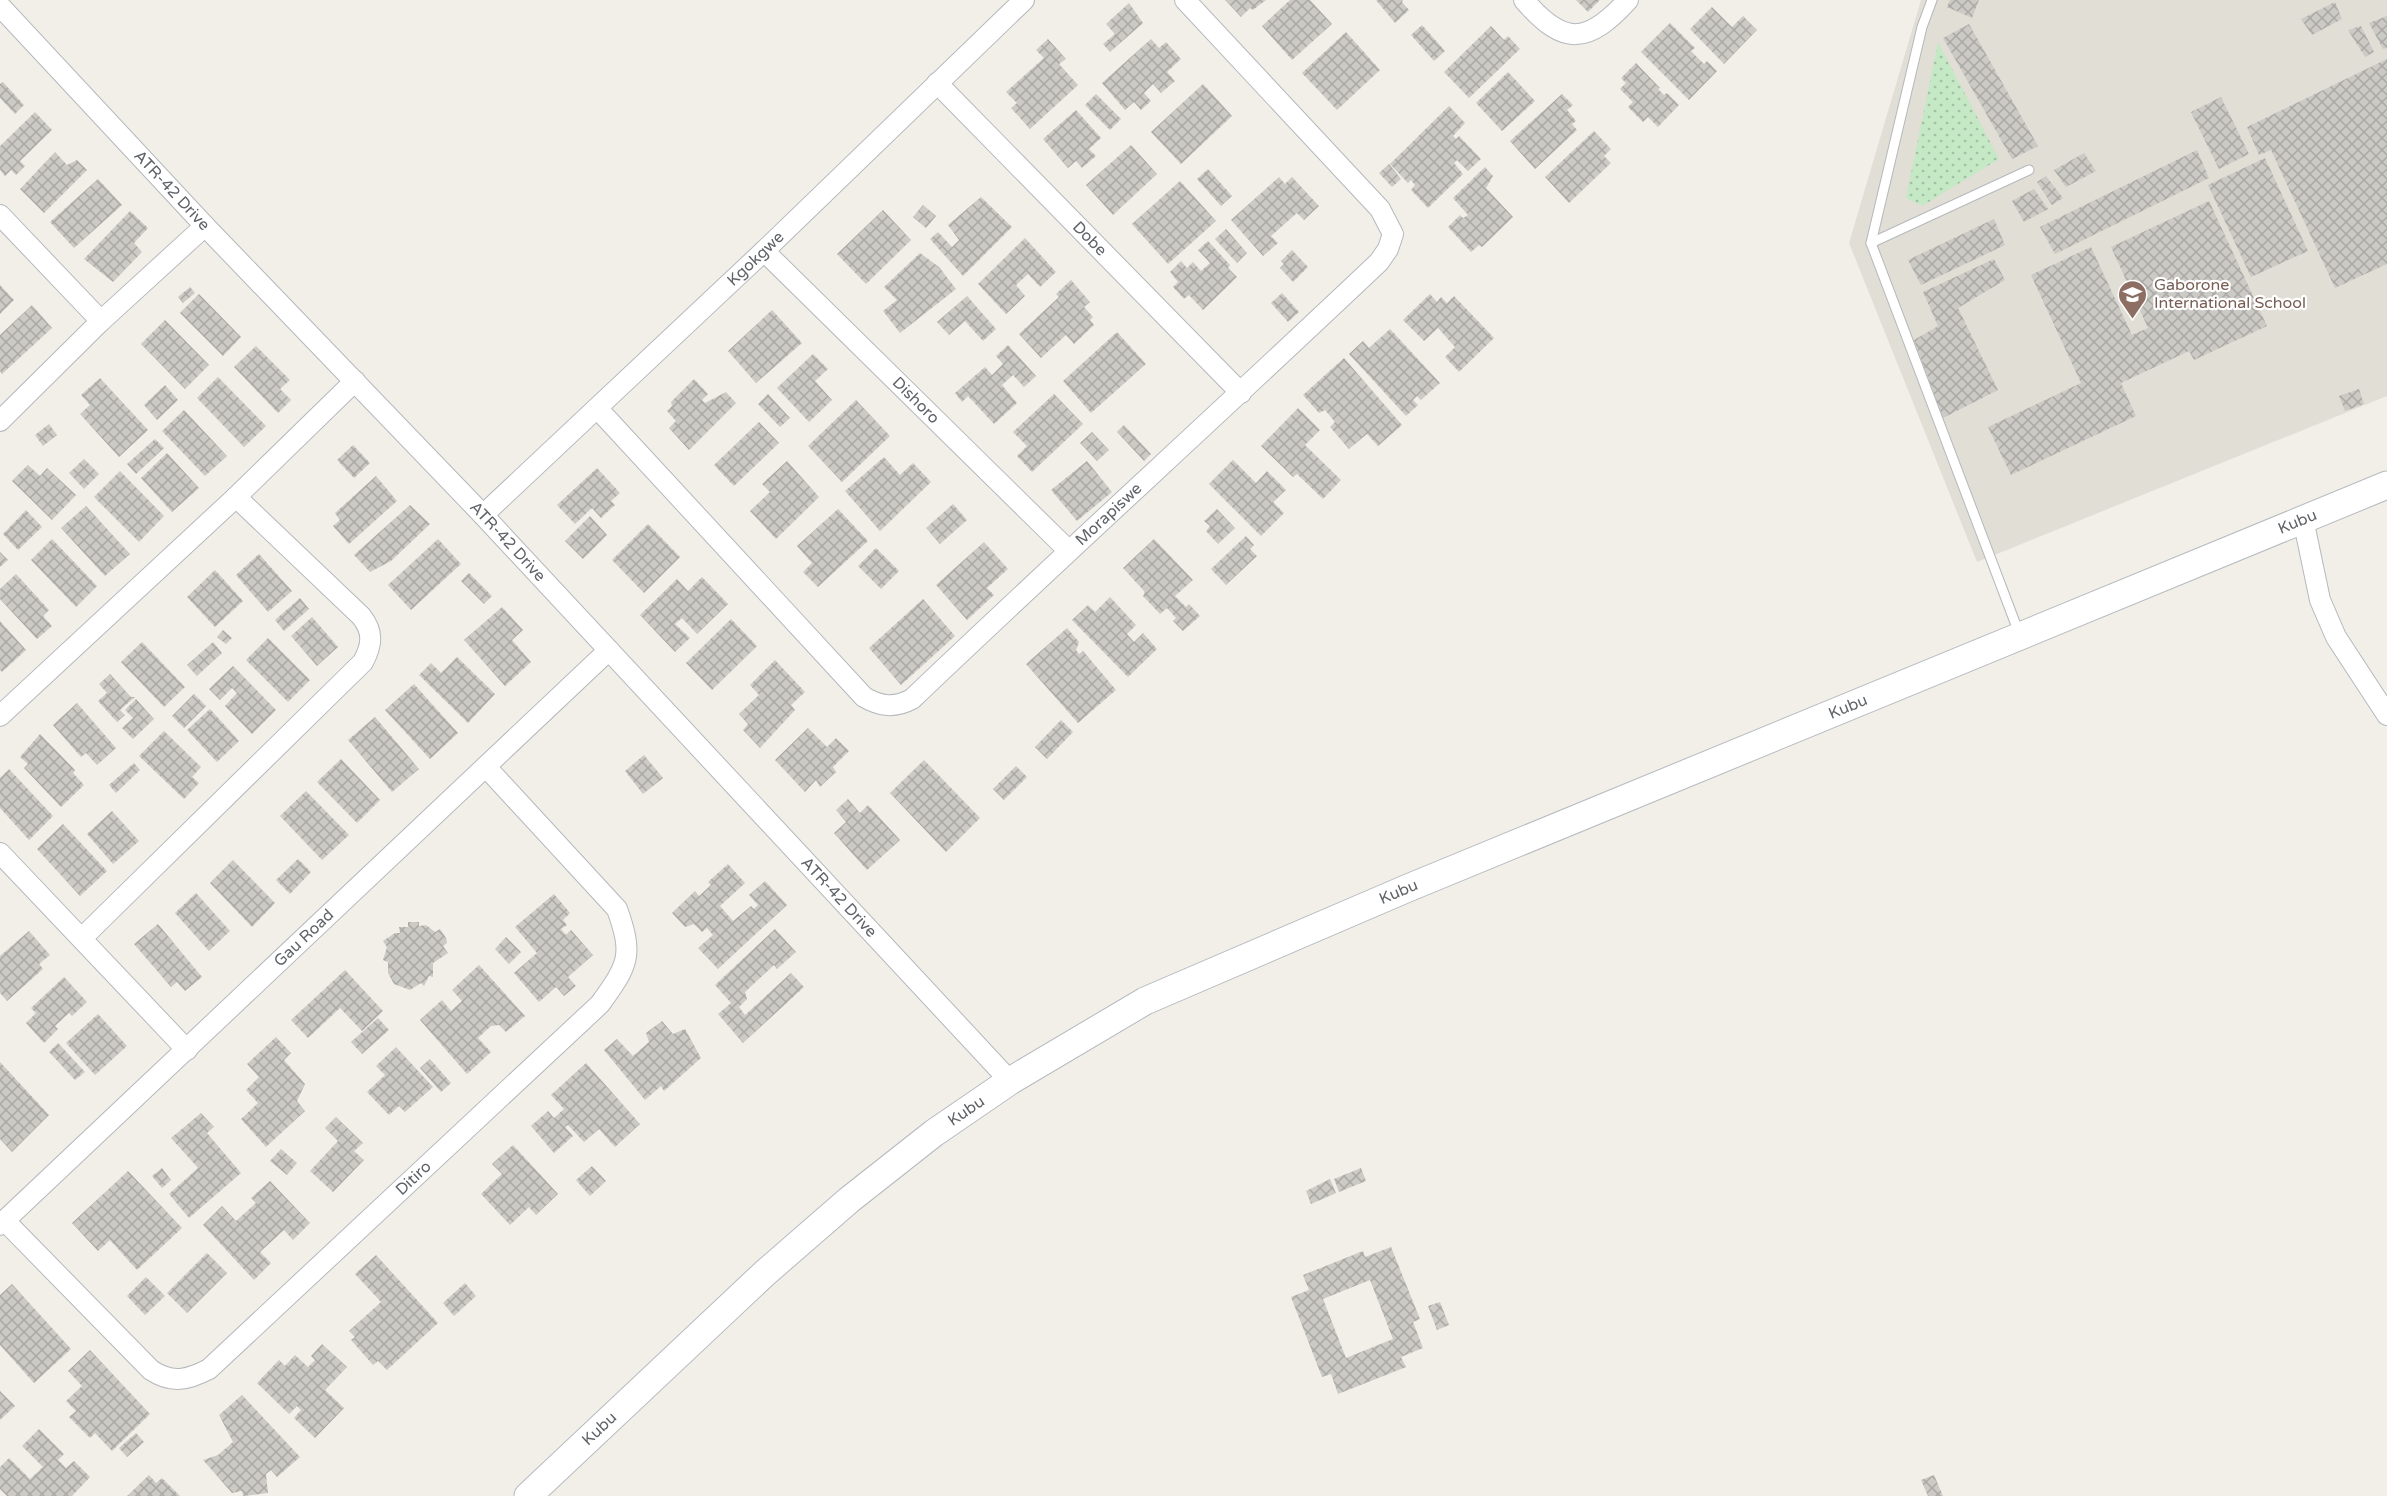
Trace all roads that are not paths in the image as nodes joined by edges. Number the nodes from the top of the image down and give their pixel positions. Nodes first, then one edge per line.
1 (1024, 0) edge
2 (1185, 0) edge
3 (1524, 0) edge
4 (1628, 0) edge
5 (1932, 0) edge
6 (0, 6) edge
7 (937, 83) junction
8 (2029, 170) dead end
9 (0, 214) edge
10 (205, 226) junction
11 (1871, 243) junction
12 (764, 251) junction
13 (101, 321) junction
14 (355, 381) junction
15 (1241, 393) junction
16 (597, 408) junction
17 (0, 420) edge
18 (2387, 485) edge
19 (236, 497) junction
20 (483, 515) junction
21 (2302, 519) junction
22 (1068, 550) junction
23 (2020, 635) junction
24 (609, 650) junction
25 (2387, 715) edge
26 (0, 716) edge
27 (487, 768) junction
28 (0, 853) edge
29 (82, 938) junction
30 (187, 1050) junction
31 (1010, 1081) junction
32 (2, 1223) edge
33 (528, 1496) edge

1 - 7 street, Kgokgwe
2 - 15 street, Morapiswe
3 - 4 street
5 - 11 lane
6 - 10 street, ATR-42 Drive
7 - 12 street, Kgokgwe
7 - 15 street, Dobe
8 - 11 lane
9 - 13 street
10 - 13 street
10 - 14 street, ATR-42 Drive
11 - 23 lane
12 - 16 street, Kgokgwe
12 - 22 street, Dishoro
13 - 17 street
14 - 19 street
14 - 20 street, ATR-42 Drive
15 - 22 street, Morapiswe
16 - 20 street, Kgokgwe
16 - 22 street, Morapiswe
18 - 21 main road, Kubu
19 - 26 street
19 - 29 street
20 - 24 street, ATR-42 Drive
21 - 23 main road, Kubu
21 - 25 street
23 - 31 main road, Kubu
24 - 27 street, Gau Road
24 - 31 street, ATR-42 Drive
27 - 30 street, Gau Road
27 - 32 street, Ditiro
28 - 29 street
29 - 30 street
30 - 32 street, Gau Road
31 - 33 main road, Kubu

